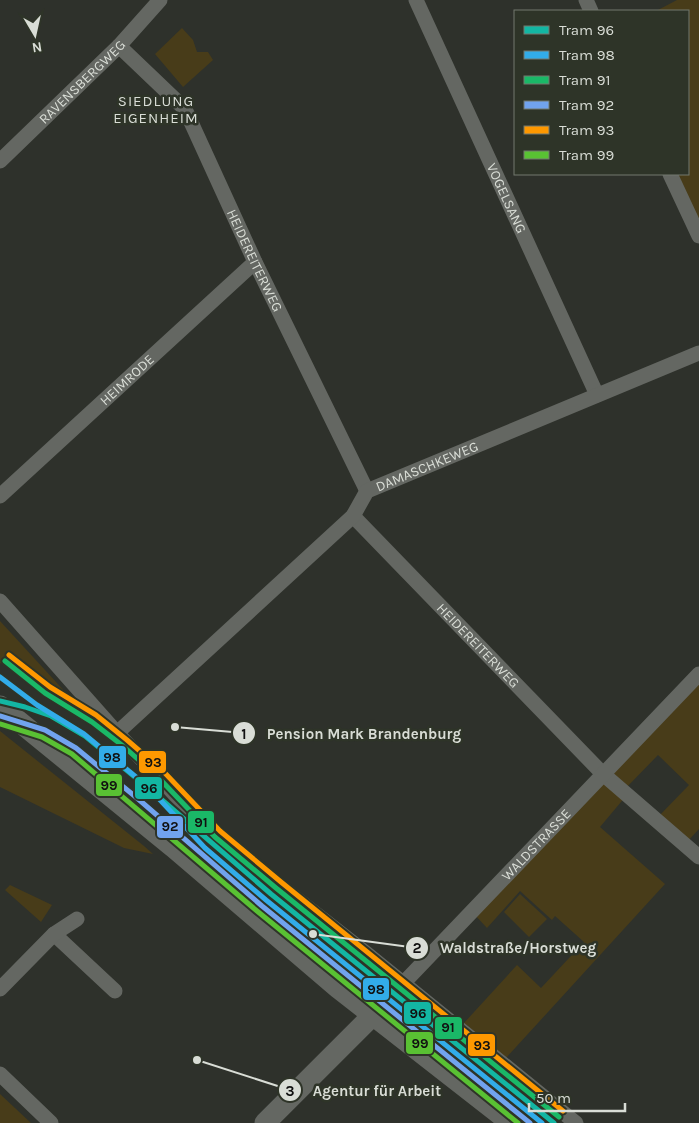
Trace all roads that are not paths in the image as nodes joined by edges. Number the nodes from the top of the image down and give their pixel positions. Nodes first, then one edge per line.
1 (416, 0) edge
2 (154, 2) edge
3 (119, 46) junction
4 (0, 161) edge
5 (670, 175) edge
6 (699, 236) edge
7 (255, 262) junction
8 (699, 353) edge
9 (597, 396) junction
10 (367, 491) junction
11 (0, 496) edge
12 (353, 516) junction
13 (0, 601) edge
14 (699, 674) edge
15 (0, 706) edge
16 (117, 733) junction
17 (603, 774) junction
18 (699, 857) edge
19 (77, 919) dead end
20 (54, 934) junction
21 (403, 983) junction
22 (0, 989) edge
23 (115, 991) dead end
24 (373, 1015) junction
25 (0, 1074) edge
26 (51, 1123) edge
27 (265, 1123) edge
28 (511, 1123) edge
29 (576, 1123) edge

1 - 9 street, VOGELSANG
2 - 3 street, RAVENSBERGWEG
3 - 4 street, RAVENSBERGWEG
3 - 7 street, HEIDEREITERWEG
5 - 6 street
7 - 10 street, HEIDEREITERWEG
7 - 11 street, HEIMRODE
8 - 9 street, DAMASCHKEWEG
9 - 10 street, DAMASCHKEWEG
10 - 12 street, DAMASCHKEWEG
12 - 16 street, DAMASCHKEWEG
12 - 17 street, HEIDEREITERWEG
13 - 16 street
14 - 17 street, WALDSTRASSE
15 - 24 main road
16 - 21 street
17 - 18 street, HEIDEREITERWEG
17 - 21 street, WALDSTRASSE
19 - 20 street
20 - 22 street
20 - 23 street
21 - 24 street, WALDSTRASSE
21 - 29 street
24 - 27 main road
24 - 28 main road
25 - 26 street

